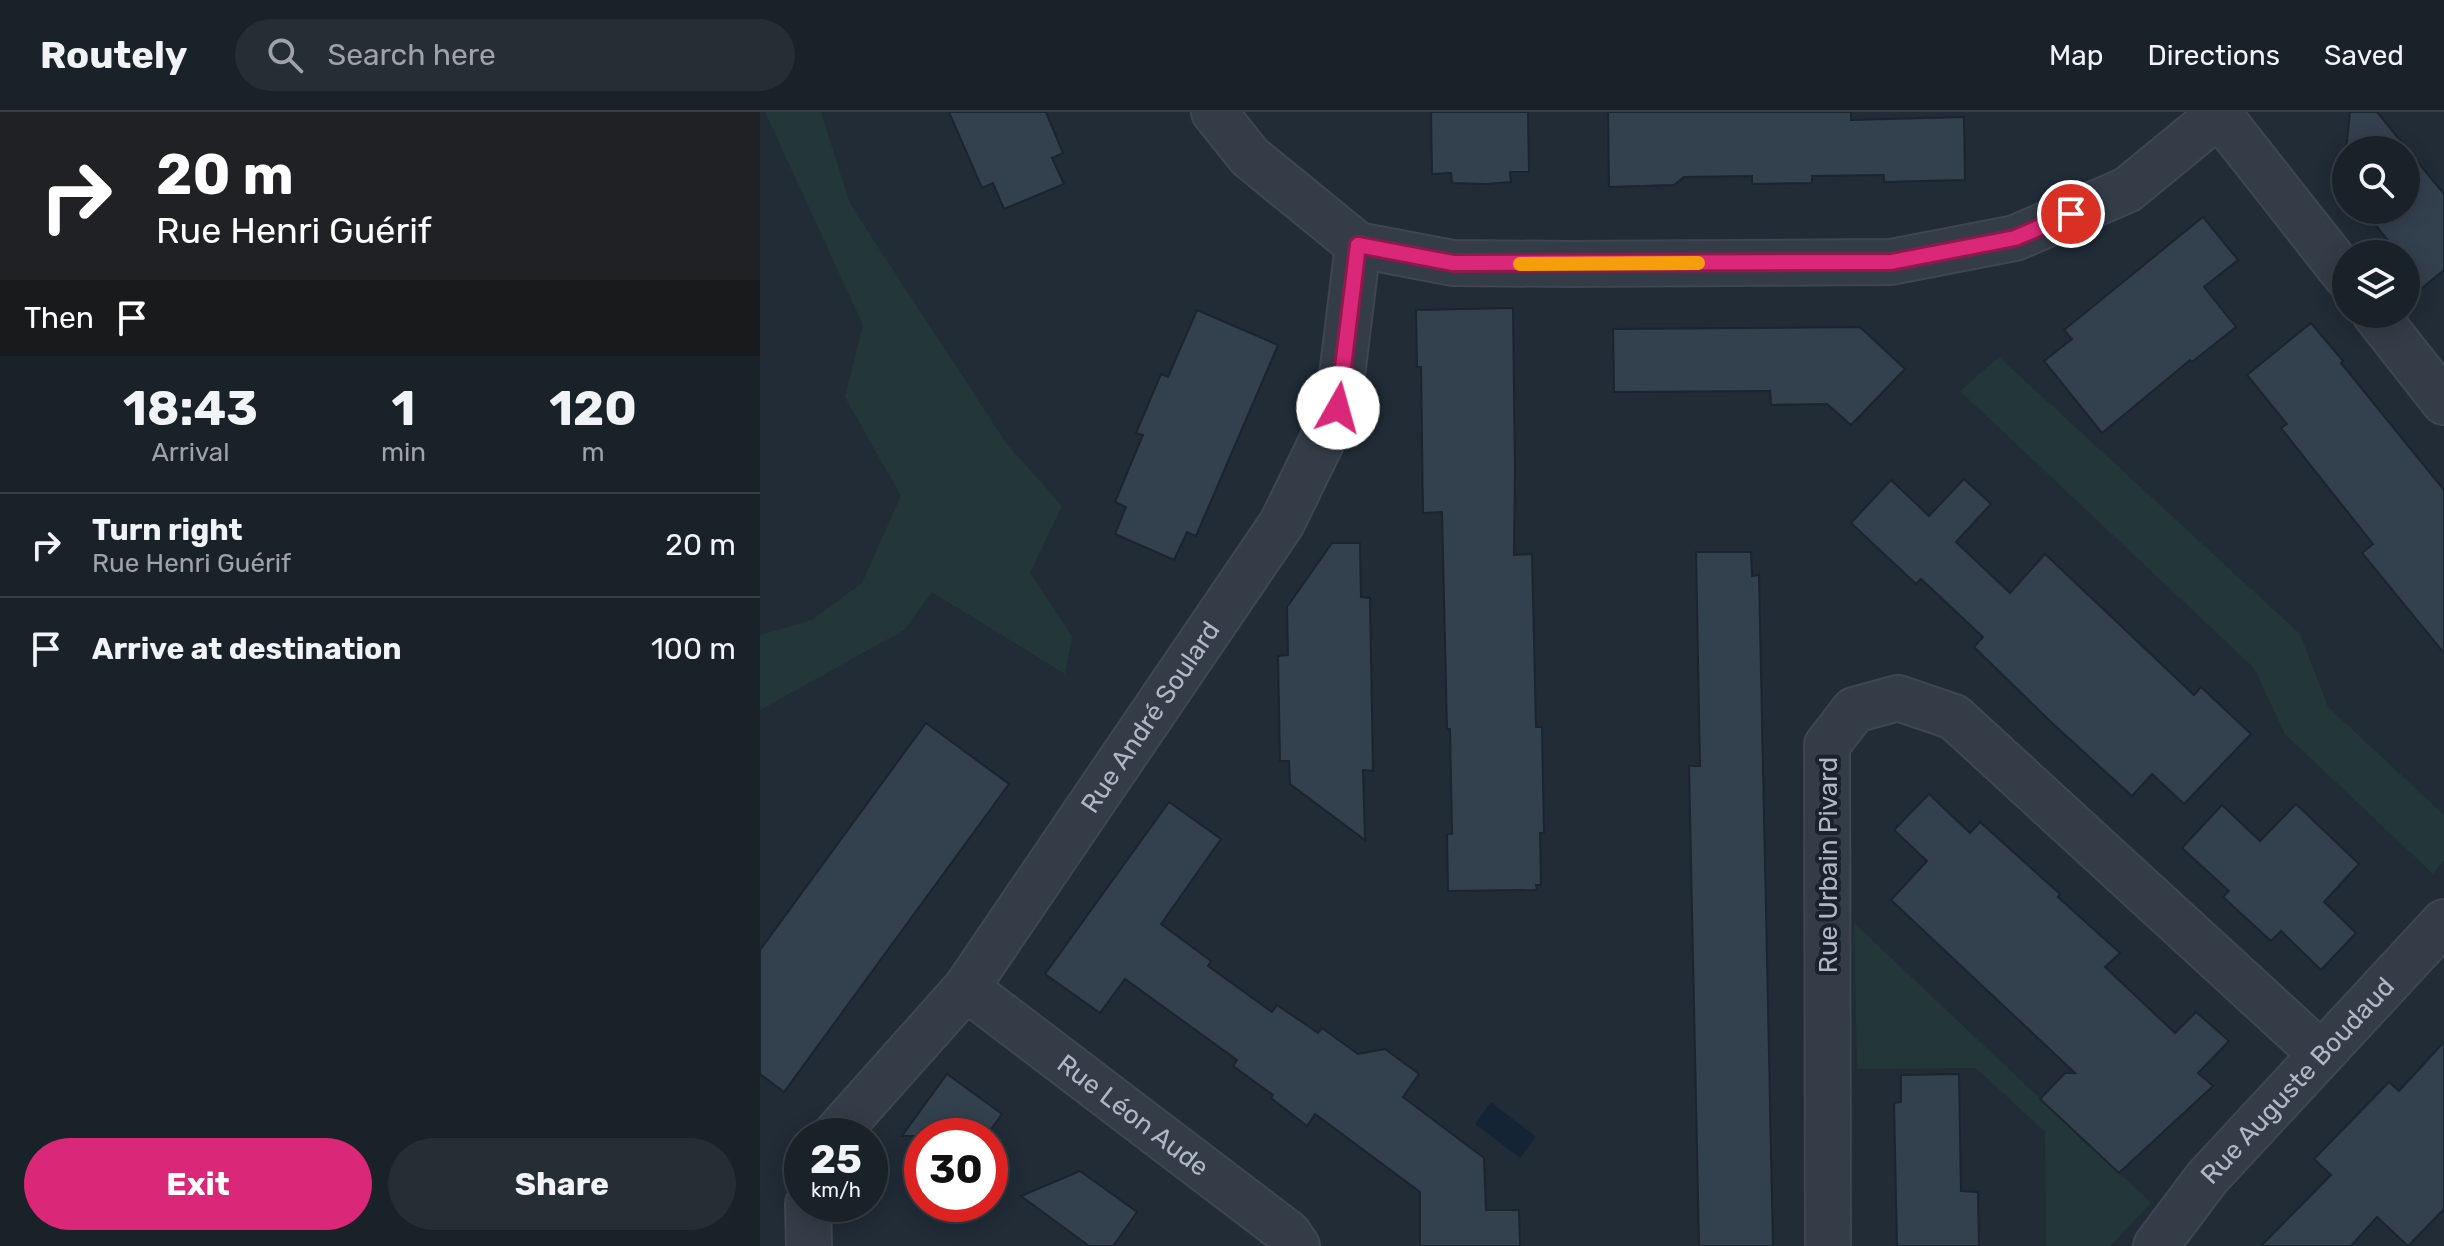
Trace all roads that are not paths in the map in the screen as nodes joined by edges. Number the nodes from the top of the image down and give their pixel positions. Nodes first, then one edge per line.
1 (1214, 112) edge
2 (2219, 113) edge
3 (1358, 245) junction
4 (2332, 258) edge
5 (2386, 328) edge
6 (2444, 402) edge
7 (2444, 922) edge
8 (966, 988) junction
9 (2320, 1053) junction
10 (850, 1118) edge
11 (808, 1222) edge
12 (809, 1246) edge
13 (1297, 1246) edge
14 (1828, 1246) edge
15 (2156, 1246) edge

1 - 3 street
2 - 3 street
2 - 4 street
3 - 8 street, Rue André Soulard
5 - 6 street
7 - 9 street, Rue Auguste Boudaud
8 - 10 street, Rue André Soulard
8 - 13 street, Rue Léon Aude
9 - 14 street, Rue Urbain Pivard
9 - 15 street, Rue Auguste Boudaud
11 - 12 street

